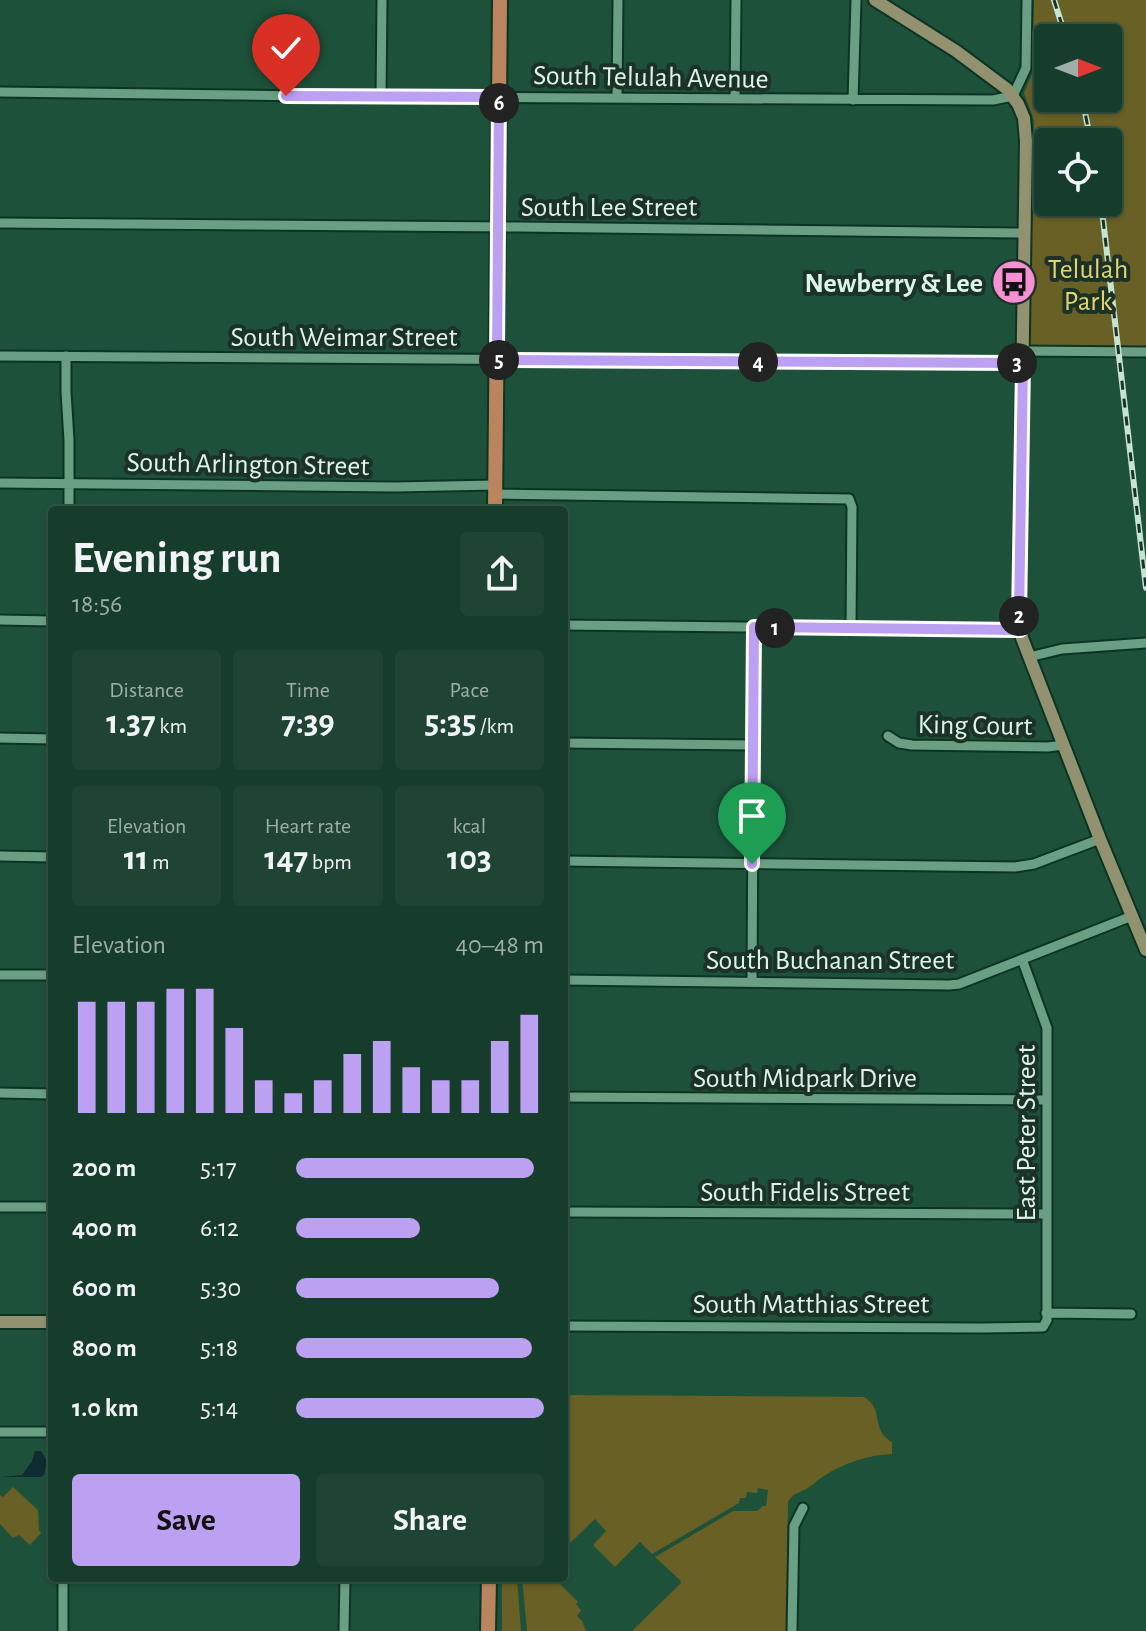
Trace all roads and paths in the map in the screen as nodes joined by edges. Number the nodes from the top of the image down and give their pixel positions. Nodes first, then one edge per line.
1 (382, 0) edge
2 (500, 0) edge
3 (618, 0) edge
4 (736, 0) edge
5 (856, 0) edge
6 (875, 0) edge
7 (1036, 0) edge
8 (1027, 5) edge
9 (0, 92) edge
10 (1013, 96) junction
11 (381, 97) junction
12 (499, 97) junction
13 (617, 98) junction
14 (735, 99) junction
15 (853, 100) junction
16 (0, 223) edge
17 (497, 228) junction
18 (1025, 233) junction
19 (1146, 352) edge
20 (0, 356) edge
21 (66, 356) junction
22 (1023, 357) junction
23 (497, 360) junction
24 (0, 483) edge
25 (69, 484) junction
26 (496, 490) junction
27 (69, 506) edge
28 (495, 506) edge
29 (0, 620) edge
30 (48, 621) edge
31 (568, 625) edge
32 (754, 627) junction
33 (851, 629) junction
34 (1020, 630) junction
35 (1146, 643) edge
36 (1029, 657) junction
37 (888, 736) dead end
38 (0, 738) edge
39 (48, 739) edge
40 (568, 743) edge
41 (752, 745) junction
42 (1063, 745) junction
43 (1100, 839) junction
44 (0, 856) edge
45 (48, 857) edge
46 (568, 861) edge
47 (752, 864) junction
48 (1132, 916) junction
49 (1146, 950) edge
50 (1022, 959) junction
51 (0, 975) edge
52 (48, 975) edge
53 (568, 980) edge
54 (752, 982) junction
55 (0, 1093) edge
56 (48, 1094) edge
57 (568, 1097) edge
58 (1047, 1100) junction
59 (0, 1207) edge
60 (48, 1207) edge
61 (568, 1212) edge
62 (1046, 1214) junction
63 (1046, 1313) junction
64 (1131, 1314) dead end
65 (0, 1322) edge
66 (48, 1322) edge
67 (568, 1326) edge
68 (0, 1432) edge
69 (48, 1432) edge
70 (803, 1508) dead end
71 (63, 1582) edge
72 (345, 1582) edge
73 (489, 1582) edge
74 (63, 1631) edge
75 (344, 1631) edge
76 (488, 1631) edge
77 (792, 1631) edge

1 - 11 street
2 - 12 main road
3 - 13 street
4 - 14 street
5 - 15 street
6 - 10 main road
7 - 8 street
8 - 10 street
9 - 11 street, South Telulah Avenue
10 - 15 street, South Telulah Avenue
10 - 18 main road
11 - 12 street, South Telulah Avenue
12 - 13 street, South Telulah Avenue
12 - 17 main road
13 - 14 street, South Telulah Avenue
14 - 15 street, South Telulah Avenue
16 - 17 street, South Lee Street
17 - 18 street, South Lee Street
17 - 23 main road
18 - 22 main road
19 - 22 street, South Weimar Street
20 - 21 street, South Weimar Street
21 - 23 street, South Weimar Street
21 - 25 street
22 - 23 street, South Weimar Street
22 - 34 main road
23 - 26 main road
24 - 25 street, South Arlington Street
25 - 26 street, South Arlington Street
25 - 27 street
26 - 28 main road
26 - 33 street, South Arlington Street
29 - 30 street
31 - 32 street
32 - 33 street
32 - 41 street
33 - 34 street
34 - 36 main road
35 - 36 street
36 - 42 main road
37 - 42 street, King Court
38 - 39 street
40 - 41 street
41 - 47 street
42 - 43 main road
43 - 47 street
43 - 48 main road
44 - 45 street
46 - 47 street
47 - 54 street
48 - 49 main road
48 - 50 street, South Buchanan Street
50 - 54 street, South Buchanan Street
50 - 58 street, East Peter Street
51 - 52 street
53 - 54 street, South Buchanan Street
55 - 56 street
57 - 58 street, South Midpark Drive
58 - 62 street, East Peter Street
59 - 60 street
61 - 62 street, South Fidelis Street
62 - 63 street, East Peter Street
63 - 64 street
63 - 67 street, South Matthias Street
65 - 66 main road
68 - 69 street
70 - 77 street
71 - 74 street
72 - 75 street
73 - 76 main road

